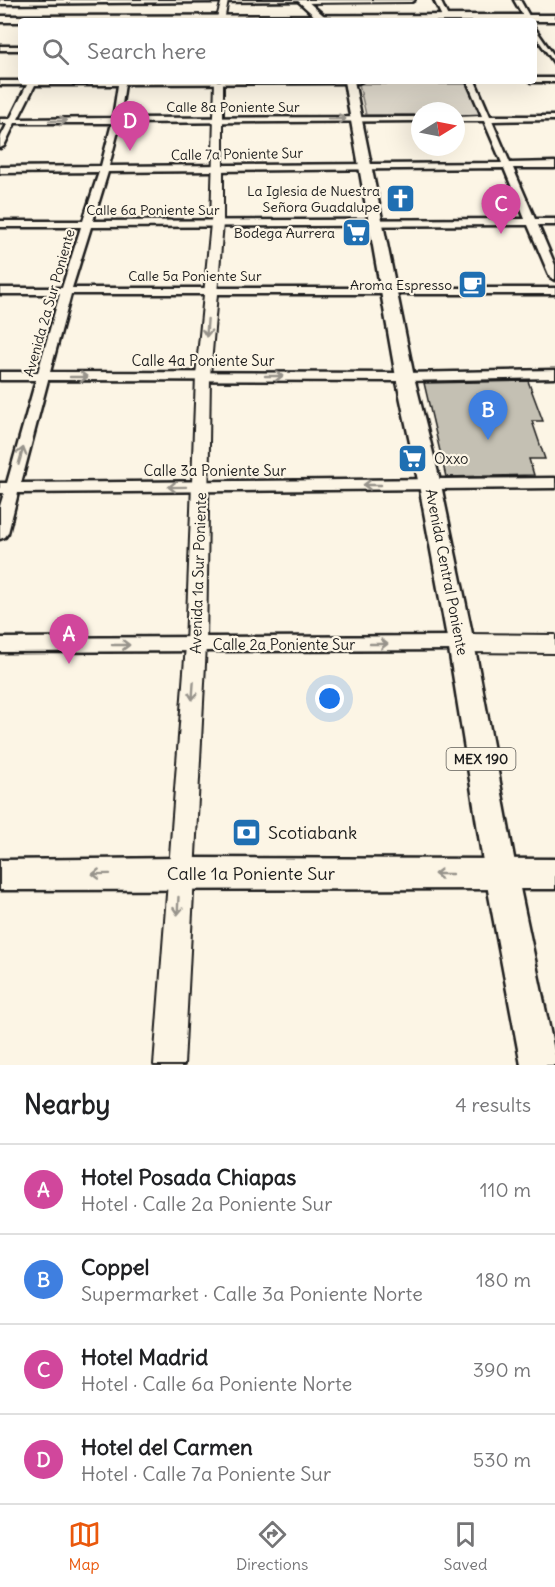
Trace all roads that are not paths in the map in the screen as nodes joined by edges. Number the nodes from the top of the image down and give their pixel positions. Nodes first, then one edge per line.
1 (45, 0) edge
2 (302, 0) edge
3 (387, 0) edge
4 (412, 0) edge
5 (437, 0) edge
6 (517, 0) edge
7 (148, 1) edge
8 (225, 1) edge
9 (0, 2) edge
10 (73, 2) junction
11 (65, 18) edge
12 (141, 18) edge
13 (221, 18) edge
14 (321, 18) edge
15 (446, 18) edge
16 (527, 18) edge
17 (0, 20) edge
18 (18, 20) edge
19 (537, 20) edge
20 (555, 20) edge
21 (537, 33) edge
22 (0, 48) edge
23 (18, 48) edge
24 (551, 50) edge
25 (555, 62) edge
26 (537, 80) edge
27 (555, 80) edge
28 (18, 82) edge
29 (0, 83) edge
30 (32, 84) edge
31 (122, 84) edge
32 (219, 84) edge
33 (350, 84) edge
34 (472, 84) edge
35 (555, 118) edge
36 (358, 119) junction
37 (411, 119) edge
38 (465, 119) edge
39 (488, 119) junction
40 (219, 120) junction
41 (0, 121) edge
42 (13, 121) junction
43 (116, 121) junction
44 (0, 146) edge
45 (507, 165) junction
46 (555, 165) edge
47 (367, 166) junction
48 (218, 167) junction
49 (0, 170) edge
50 (104, 170) junction
51 (533, 222) junction
52 (555, 222) edge
53 (217, 223) junction
54 (0, 224) edge
55 (87, 224) junction
56 (377, 224) junction
57 (555, 277) edge
58 (209, 290) junction
59 (0, 291) edge
60 (66, 291) junction
61 (555, 291) edge
62 (390, 292) junction
63 (555, 374) edge
64 (0, 376) edge
65 (203, 376) junction
66 (44, 377) junction
67 (405, 377) junction
68 (555, 483) edge
69 (430, 485) junction
70 (201, 486) junction
71 (6, 488) edge
72 (0, 533) edge
73 (461, 643) junction
74 (0, 645) edge
75 (196, 645) junction
76 (555, 645) edge
77 (180, 873) junction
78 (501, 874) junction
79 (555, 874) edge
80 (0, 875) edge
81 (169, 1065) edge
82 (539, 1065) edge

1 - 10 street
2 - 3 street
2 - 8 street
2 - 14 main road
3 - 4 street
5 - 15 street
6 - 16 street
7 - 8 street
7 - 10 street
7 - 12 street
8 - 13 street
9 - 10 street
10 - 11 street
17 - 18 main road
19 - 20 main road
21 - 24 street
22 - 23 street
24 - 25 street
26 - 27 street
28 - 29 street
30 - 42 street
31 - 43 street, Avenida 2a Sur Poniente
32 - 40 street, Avenida 1a Sur Poniente
33 - 36 main road, Avenida Central Poniente / MEX 190
34 - 39 street
35 - 39 street
36 - 37 street, Calle 8a Poniente Sur
40 -> 36 street, Calle 8a Poniente Sur
36 - 47 main road, Avenida Central Poniente / MEX 190
38 - 39 street
39 - 45 street
40 - 43 street, Calle 8a Poniente Sur
40 - 48 street, Avenida 1a Sur Poniente
41 - 42 street, Calle 8a Poniente Sur
42 -> 43 street, Calle 8a Poniente Sur
42 - 44 street
43 - 50 street, Avenida 2a Sur Poniente
45 - 46 street, Calle 7a Poniente Sur
45 - 47 street, Calle 7a Poniente Sur
45 - 51 street
47 - 48 street, Calle 7a Poniente Sur
47 - 56 main road, Avenida Central Poniente / MEX 190
48 - 50 street, Calle 7a Poniente Sur
48 - 53 street, Avenida 1a Sur Poniente
49 - 50 street, Calle 7a Poniente Sur
50 - 55 street, Avenida 2a Sur Poniente
51 - 52 street, Calle 6a Poniente Sur
51 - 56 street, Calle 6a Poniente Sur
51 - 57 street
53 - 55 street, Calle 6a Poniente Sur
53 - 56 street, Calle 6a Poniente Sur
53 - 58 street, Avenida 1a Sur Poniente
54 - 55 street, Calle 6a Poniente Sur
55 - 60 street, Avenida 2a Sur Poniente
56 - 62 main road, Avenida Central Poniente / MEX 190
58 - 60 street, Calle 5a Poniente Sur
58 - 62 street, Calle 5a Poniente Sur
58 -> 65 street, Avenida 1a Sur Poniente
59 - 60 street, Calle 5a Poniente Sur
60 - 66 street, Avenida 2a Sur Poniente
61 - 62 street, Calle 5a Poniente Sur
62 - 67 main road, Avenida Central Poniente / MEX 190
63 - 67 street, Calle 4a Poniente Sur
64 - 66 street, Calle 4a Poniente Sur
66 -> 65 street, Calle 4a Poniente Sur
65 -> 67 street, Calle 4a Poniente Sur
65 - 70 street, Avenida 1a Sur Poniente
71 -> 66 street, Avenida 2a Sur Poniente
67 - 69 main road, Avenida Central Poniente / MEX 190
68 - 69 street, Calle 3a Poniente Sur
69 -> 70 street, Calle 3a Poniente Sur
69 - 73 main road, Avenida Central Poniente / MEX 190
70 -> 71 street, Calle 3a Poniente Sur
70 - 75 street, Avenida 1a Sur Poniente
71 - 72 street, Avenida 2a Sur Poniente
75 -> 73 street, Calle 2a Poniente Sur
73 - 76 street
73 - 78 main road, Avenida Central Poniente / MEX 190
74 -> 75 street, Calle 2a Poniente Sur
75 -> 77 street, Avenida 1a Sur Poniente
78 -> 77 main road, Calle 1a Poniente Sur
77 -> 80 main road, Calle 1a Poniente Sur
77 -> 81 street, Avenida 1a Sur Poniente
78 - 79 main road, Calle 1a Poniente Sur
78 - 82 main road, Avenida Central Poniente / MEX 190

